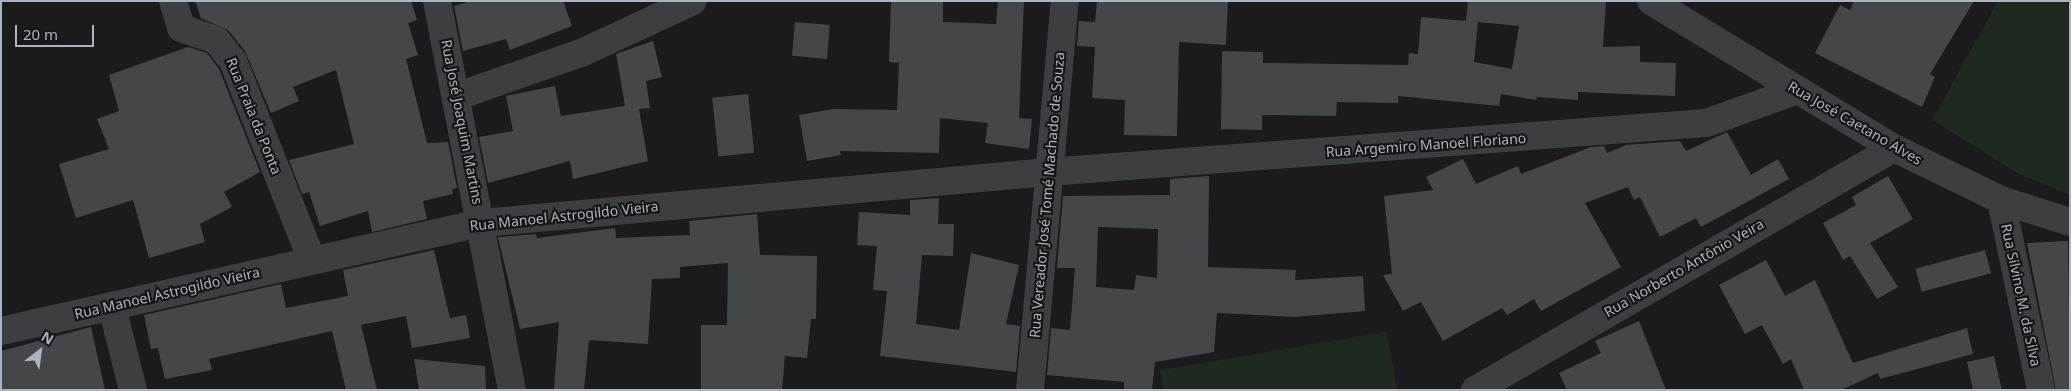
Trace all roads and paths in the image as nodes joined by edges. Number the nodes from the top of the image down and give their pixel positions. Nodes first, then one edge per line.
1 (173, 1) edge
2 (438, 1) edge
3 (693, 1) edge
4 (1065, 1) edge
5 (1651, 1) edge
6 (1798, 90) junction
7 (458, 96) junction
8 (1894, 148) junction
9 (1048, 172) junction
10 (2001, 200) junction
11 (2070, 222) edge
12 (482, 223) junction
13 (310, 258) junction
14 (112, 307) junction
15 (1, 331) edge
16 (133, 390) edge
17 (512, 390) edge
18 (1030, 390) edge
19 (1476, 390) edge
20 (2041, 390) edge

1 - 13 street, Rua Praia da Ponta
2 - 7 street, Rua José Joaquim Martins
3 - 7 street
4 - 9 street, Rua Vereador José Tomé Machado de Souza
5 - 6 street, Rua José Caetano Alves
6 - 8 street, Rua José Caetano Alves
6 - 9 street, Rua Argemiro Manoel Floriano
7 - 12 street, Rua José Joaquim Martins
8 - 10 street, Rua José Caetano Alves
8 - 19 street, Rua Norberto Antônio Veira
9 - 12 street, Rua Manoel Astrogildo Vieira
9 - 18 street, Rua Vereador José Tomé Machado de Souza
10 - 11 street, Rua José Caetano Alves
10 - 20 street, Rua Silvino M. da Silva
12 - 13 street, Rua Manoel Astrogildo Vieira
12 - 17 street, Rua José Joaquim Martins
13 - 14 street, Rua Manoel Astrogildo Vieira
14 - 15 street, Rua Manoel Astrogildo Vieira
14 - 16 street

